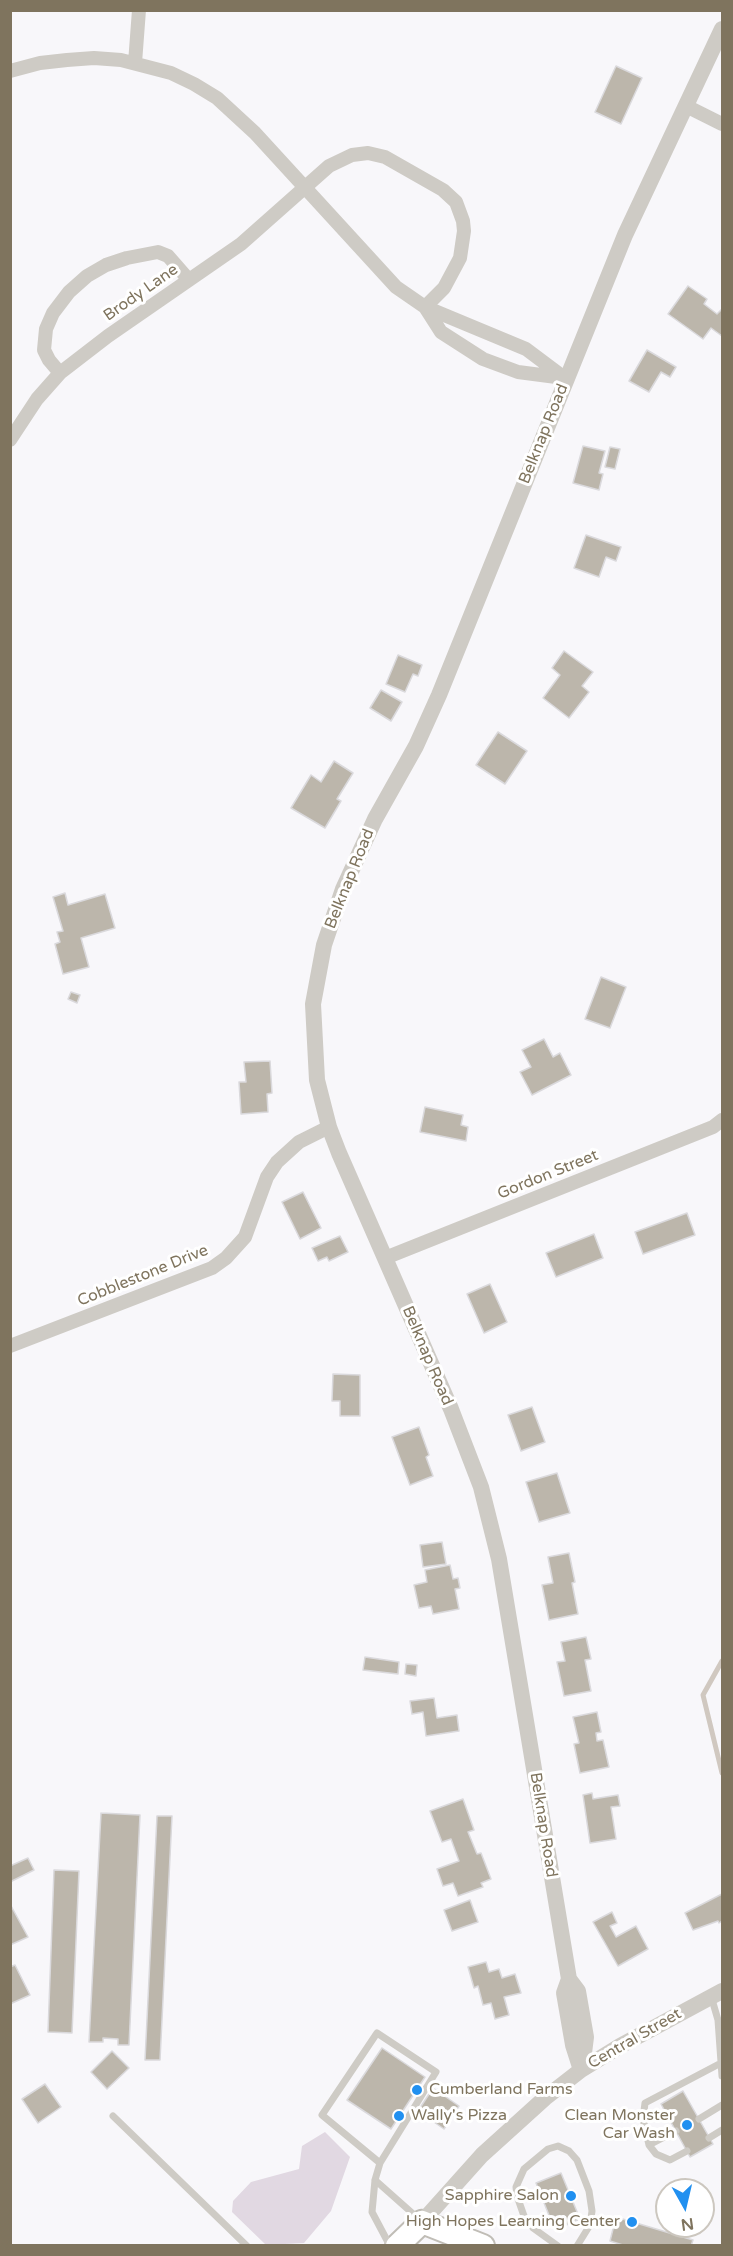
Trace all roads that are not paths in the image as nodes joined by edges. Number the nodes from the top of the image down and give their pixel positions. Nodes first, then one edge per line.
1 (139, 10) edge
2 (723, 29) edge
3 (135, 63) junction
4 (10, 71) edge
5 (686, 106) junction
6 (723, 124) edge
7 (304, 187) junction
8 (189, 280) junction
9 (425, 307) junction
10 (60, 373) junction
11 (566, 379) junction
12 (10, 440) edge
13 (723, 1120) edge
14 (329, 1126) junction
15 (385, 1258) junction
16 (10, 1346) edge
17 (717, 1993) edge
18 (721, 2062) edge
19 (581, 2070) junction
20 (723, 2076) edge
21 (723, 2105) edge
22 (113, 2116) dead end
23 (699, 2119) dead end
24 (723, 2130) edge
25 (676, 2131) dead end
26 (709, 2138) dead end
27 (649, 2145) junction
28 (687, 2151) dead end
29 (380, 2163) junction
30 (375, 2180) junction
31 (422, 2222) junction
32 (247, 2246) edge
33 (390, 2246) edge
34 (397, 2246) edge
35 (483, 2246) edge
36 (558, 2246) edge
37 (577, 2246) edge

1 - 3 street
2 - 5 street, Belknap Road
3 - 4 street
3 - 7 street
5 - 6 street
5 - 11 street, Belknap Road
7 - 8 street, Brody Lane
7 - 9 street
7 - 9 street, Brody Lane
8 - 10 street, Brody Lane
8 - 10 street
9 - 11 street
9 - 11 street
10 - 12 street, Brody Lane
11 - 14 street, Belknap Road
13 - 15 street, Gordon Street
14 - 15 street, Belknap Road
14 - 16 street, Cobblestone Drive
15 - 19 street, Belknap Road
17 - 18 lane
17 - 19 street, Central Street
18 - 20 lane
18 - 27 lane
19 - 31 street, Central Street
21 - 23 lane
22 - 32 lane
24 - 26 lane
25 - 27 lane
27 - 28 lane
29 - 29 lane
29 - 30 lane
30 - 31 lane
30 - 33 lane
31 - 34 main road, Central Street
31 - 35 main road
36 - 37 lane

